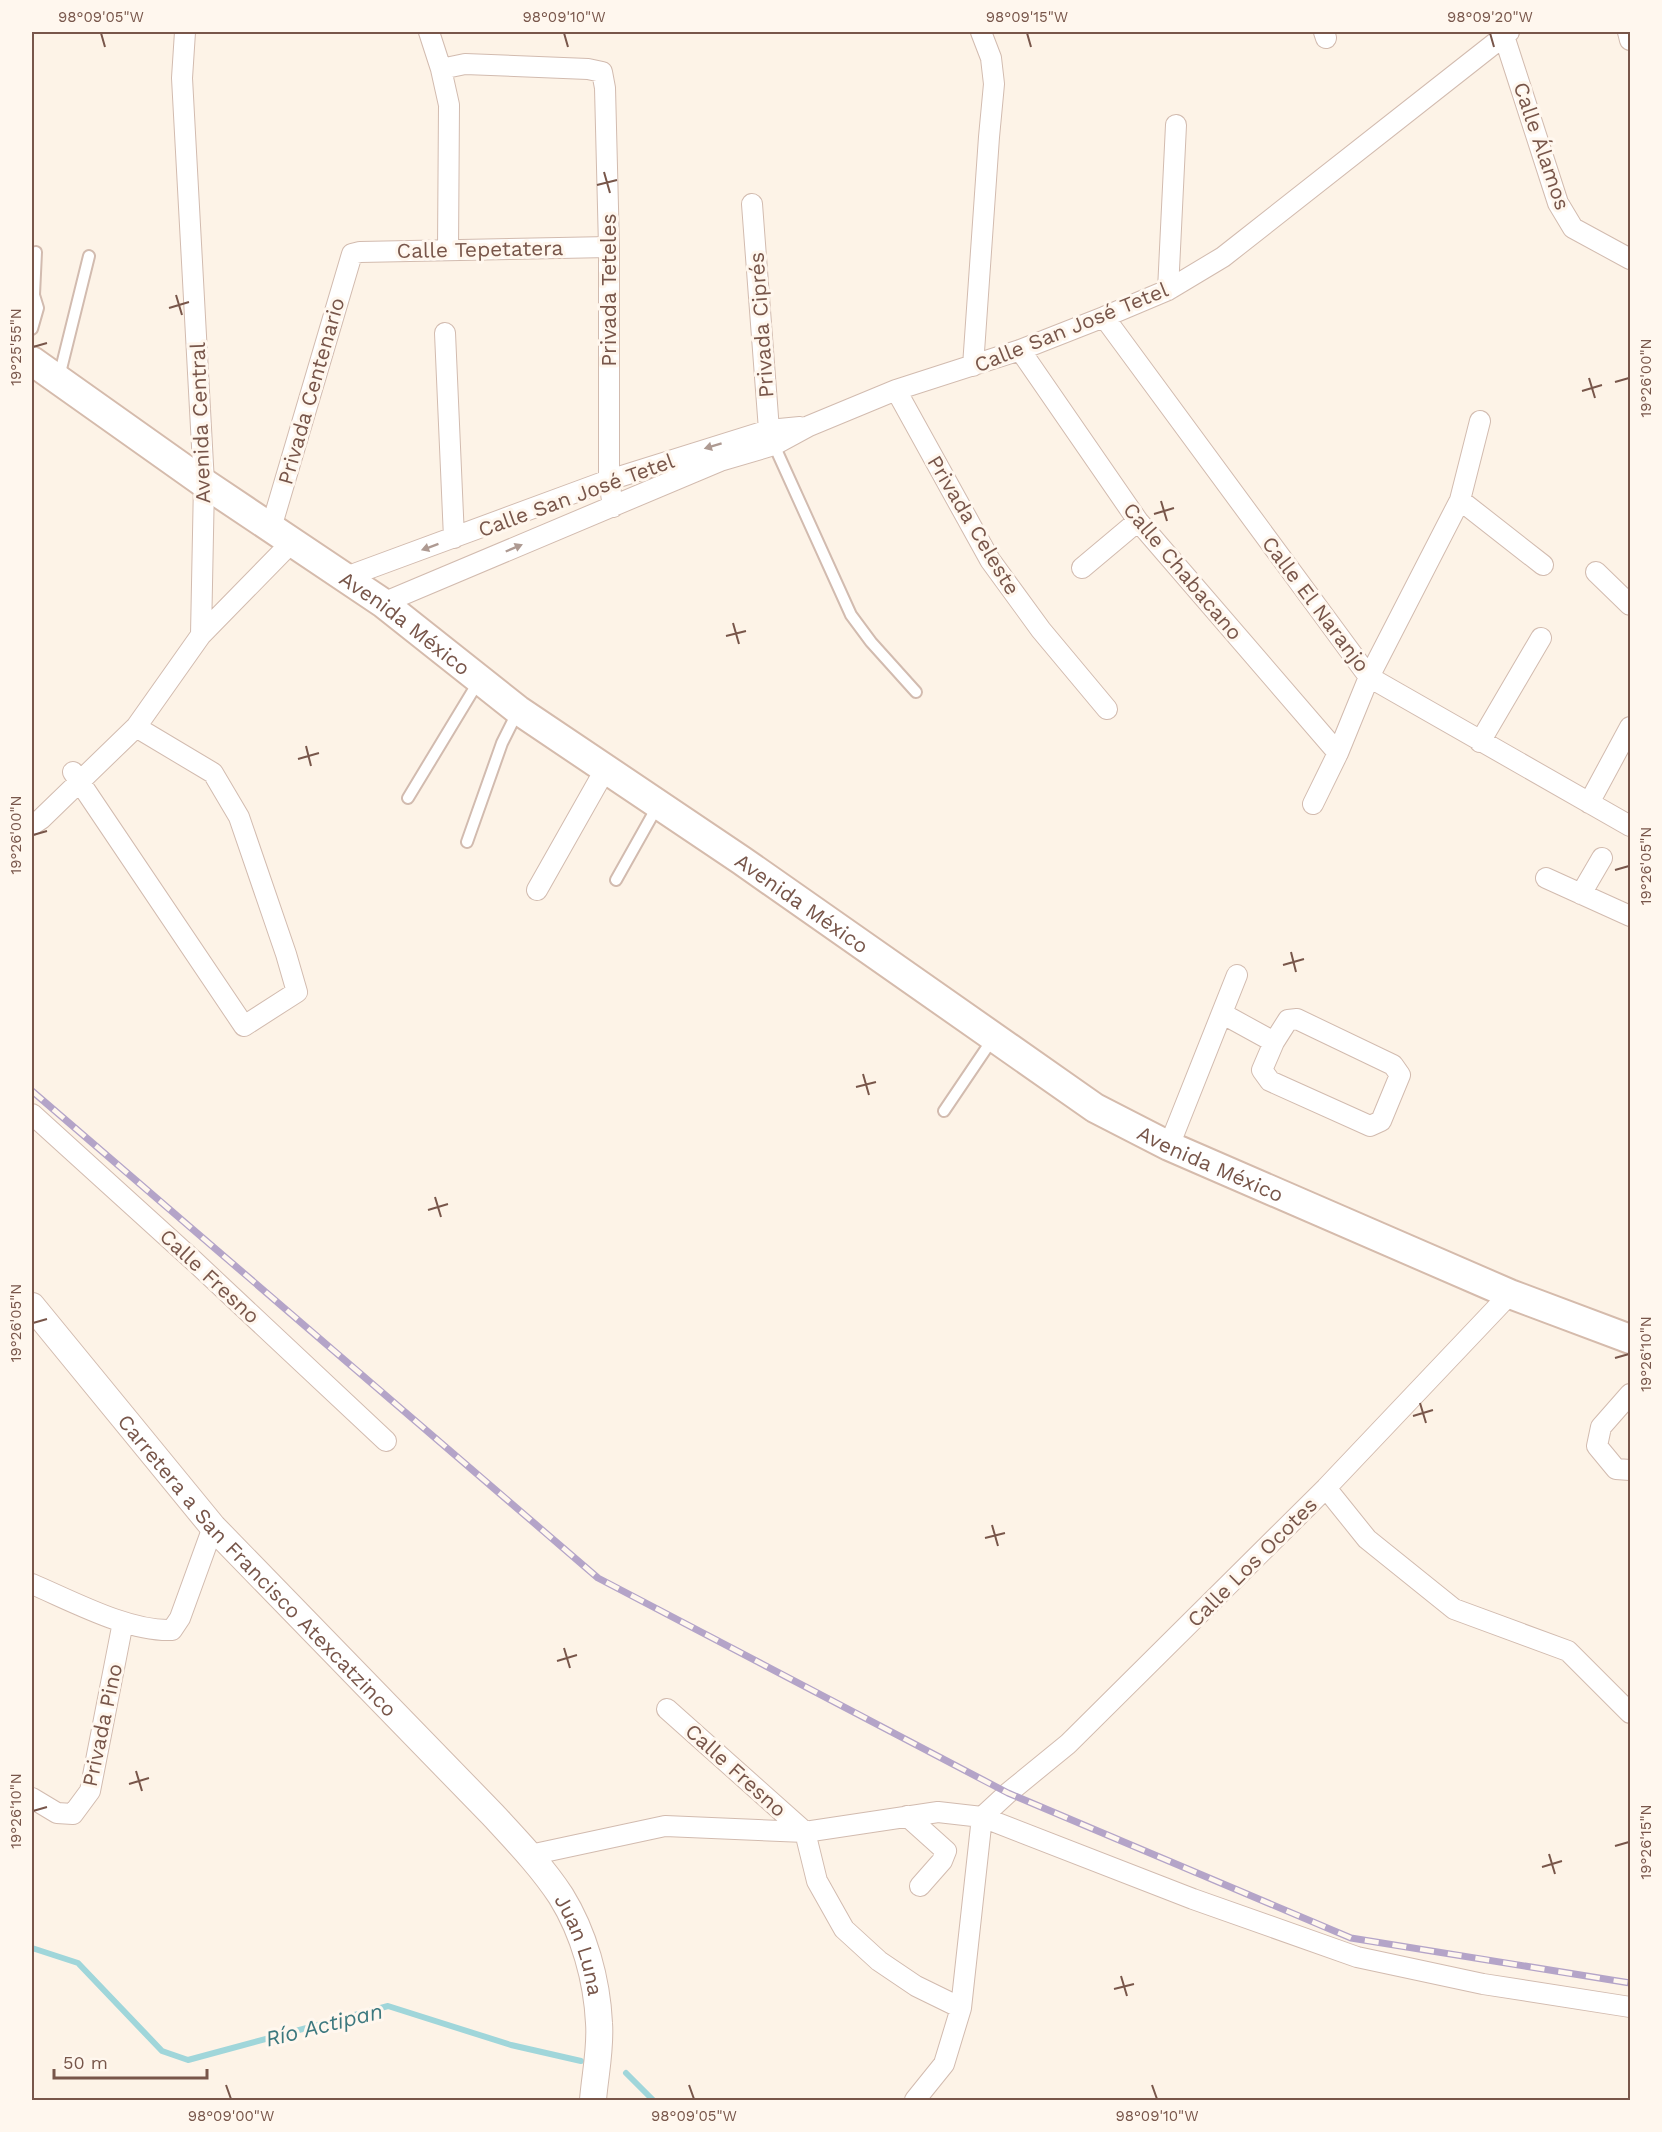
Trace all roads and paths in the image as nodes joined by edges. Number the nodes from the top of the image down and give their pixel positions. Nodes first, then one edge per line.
1 (185, 32) edge
2 (429, 32) edge
3 (981, 32) edge
4 (1628, 32) edge
5 (1507, 34) edge
6 (1630, 40) edge
7 (441, 69) junction
8 (1176, 125) dead end
9 (752, 204) dead end
10 (609, 247) junction
11 (448, 249) junction
12 (36, 252) dead end
13 (352, 254) joint
14 (89, 256) dead end
15 (1630, 259) edge
16 (1168, 290) junction
17 (1104, 317) junction
18 (32, 330) edge
19 (445, 333) dead end
20 (1020, 350) junction
21 (32, 361) edge
22 (973, 366) junction
23 (58, 380) junction
24 (896, 390) junction
25 (1480, 421) dead end
26 (772, 437) junction
27 (609, 480) junction
28 (204, 483) junction
29 (1460, 500) junction
30 (612, 507) junction
31 (1138, 521) junction
32 (281, 535) junction
33 (454, 538) junction
34 (1543, 565) dead end
35 (1082, 568) dead end
36 (1596, 572) dead end
37 (346, 577) junction
38 (383, 603) junction
39 (1630, 605) edge
40 (201, 635) junction
41 (1541, 638) dead end
42 (1369, 677) junction
43 (480, 679) junction
44 (162, 689) junction
45 (916, 692) dead end
46 (1107, 708) dead end
47 (518, 710) junction
48 (136, 727) junction
49 (1630, 727) edge
50 (1480, 742) junction
51 (1338, 753) junction
52 (606, 768) junction
53 (76, 778) junction
54 (408, 798) dead end
55 (1589, 802) junction
56 (658, 804) junction
57 (1312, 804) dead end
58 (34, 814) edge
59 (1630, 826) edge
60 (467, 842) dead end
61 (1602, 858) dead end
62 (1546, 878) dead end
63 (616, 880) dead end
64 (537, 890) dead end
65 (1581, 894) junction
66 (1630, 916) edge
67 (1237, 975) dead end
68 (1222, 1014) junction
69 (994, 1037) junction
70 (1274, 1042) junction
71 (944, 1111) dead end
72 (32, 1114) edge
73 (1169, 1146) junction
74 (1510, 1294) junction
75 (32, 1306) edge
76 (1630, 1340) edge
77 (1630, 1394) edge
78 (386, 1442) dead end
79 (1630, 1470) edge
80 (1326, 1488) junction
81 (213, 1527) junction
82 (32, 1584) edge
83 (123, 1622) junction
84 (667, 1708) dead end
85 (1630, 1713) edge
86 (32, 1798) edge
87 (493, 1815) joint
88 (908, 1816) junction
89 (982, 1817) junction
90 (805, 1832) junction
91 (530, 1855) junction
92 (920, 1886) dead end
93 (1630, 2007) edge
94 (961, 2008) junction
95 (593, 2100) edge
96 (915, 2100) edge

1 - 28 street, Avenida Central
2 - 7 street
3 - 22 street
4 - 6 street
5 - 15 street, Calle Álamos
5 - 16 street, Calle San José Tetel
7 - 10 street, Privada Teteles
7 - 11 street
8 - 16 street
9 - 26 street, Privada Ciprés
10 - 11 street, Calle Tepetatera
10 - 27 street, Privada Teteles
11 - 13 street, Calle Tepetatera
12 - 18 lane
13 - 32 street, Privada Centenario
14 - 23 lane
16 - 17 street, Calle San José Tetel
17 - 20 street, Calle San José Tetel
17 - 42 street, Calle El Naranjo
19 - 33 street
20 - 22 street, Calle San José Tetel
20 - 31 street, Calle Chabacano
21 - 23 main road, Avenida México
22 - 24 street, Calle San José Tetel
23 - 28 main road, Avenida México
24 - 26 street, Calle San José Tetel
24 - 46 street, Privada Celeste
25 - 29 street
26 -> 27 street, Calle San José Tetel
26 - 30 street, Calle San José Tetel
26 - 45 lane
27 - 30 street, Privada Teteles
27 - 33 street, Calle San José Tetel
28 - 32 main road, Avenida México
28 - 40 street, Avenida Central
29 - 34 street
29 - 42 street
38 -> 30 street, Calle San José Tetel
31 - 35 street
31 - 51 street, Calle Chabacano
32 - 37 main road, Avenida México
32 - 40 street
33 -> 37 street, Calle San José Tetel
36 - 39 street
37 - 38 main road, Avenida México
38 - 43 main road, Avenida México
40 - 44 street
41 - 50 street
42 - 50 street, Calle El Naranjo
42 - 51 street
43 - 47 main road, Avenida México
43 - 54 lane
44 - 48 street
44 - 53 street
47 - 52 main road, Avenida México
47 - 60 lane
48 - 53 street
48 - 53 street
49 - 55 street
50 - 55 street, Calle El Naranjo
51 - 57 street
52 - 56 main road, Avenida México
52 - 64 street
53 - 58 street
55 - 59 street, Calle El Naranjo
56 - 63 lane
56 - 69 main road, Avenida México
61 - 65 street
62 - 65 street
65 - 66 street
67 - 68 street
68 - 70 street
68 - 73 street
69 - 71 lane
69 - 73 main road, Avenida México
70 - 70 street
72 - 78 street, Calle Fresno
73 - 74 main road, Avenida México
74 - 76 main road, Avenida México
74 - 80 street, Calle Los Ocotes
75 - 81 street, Carretera a San Francisco Atexcatzinco
77 - 79 street
80 - 85 street
80 - 89 street, Calle Los Ocotes
81 - 83 street
81 - 87 street, Carretera a San Francisco Atexcatzinco
82 - 83 street
83 - 86 street, Privada Pino
84 - 90 street, Calle Fresno
87 - 91 street, Juan Luna
88 - 89 street
88 - 90 street
88 - 92 street
89 - 93 street
89 - 94 street
90 - 91 street
90 - 94 street
91 - 95 street, Juan Luna
94 - 96 street

